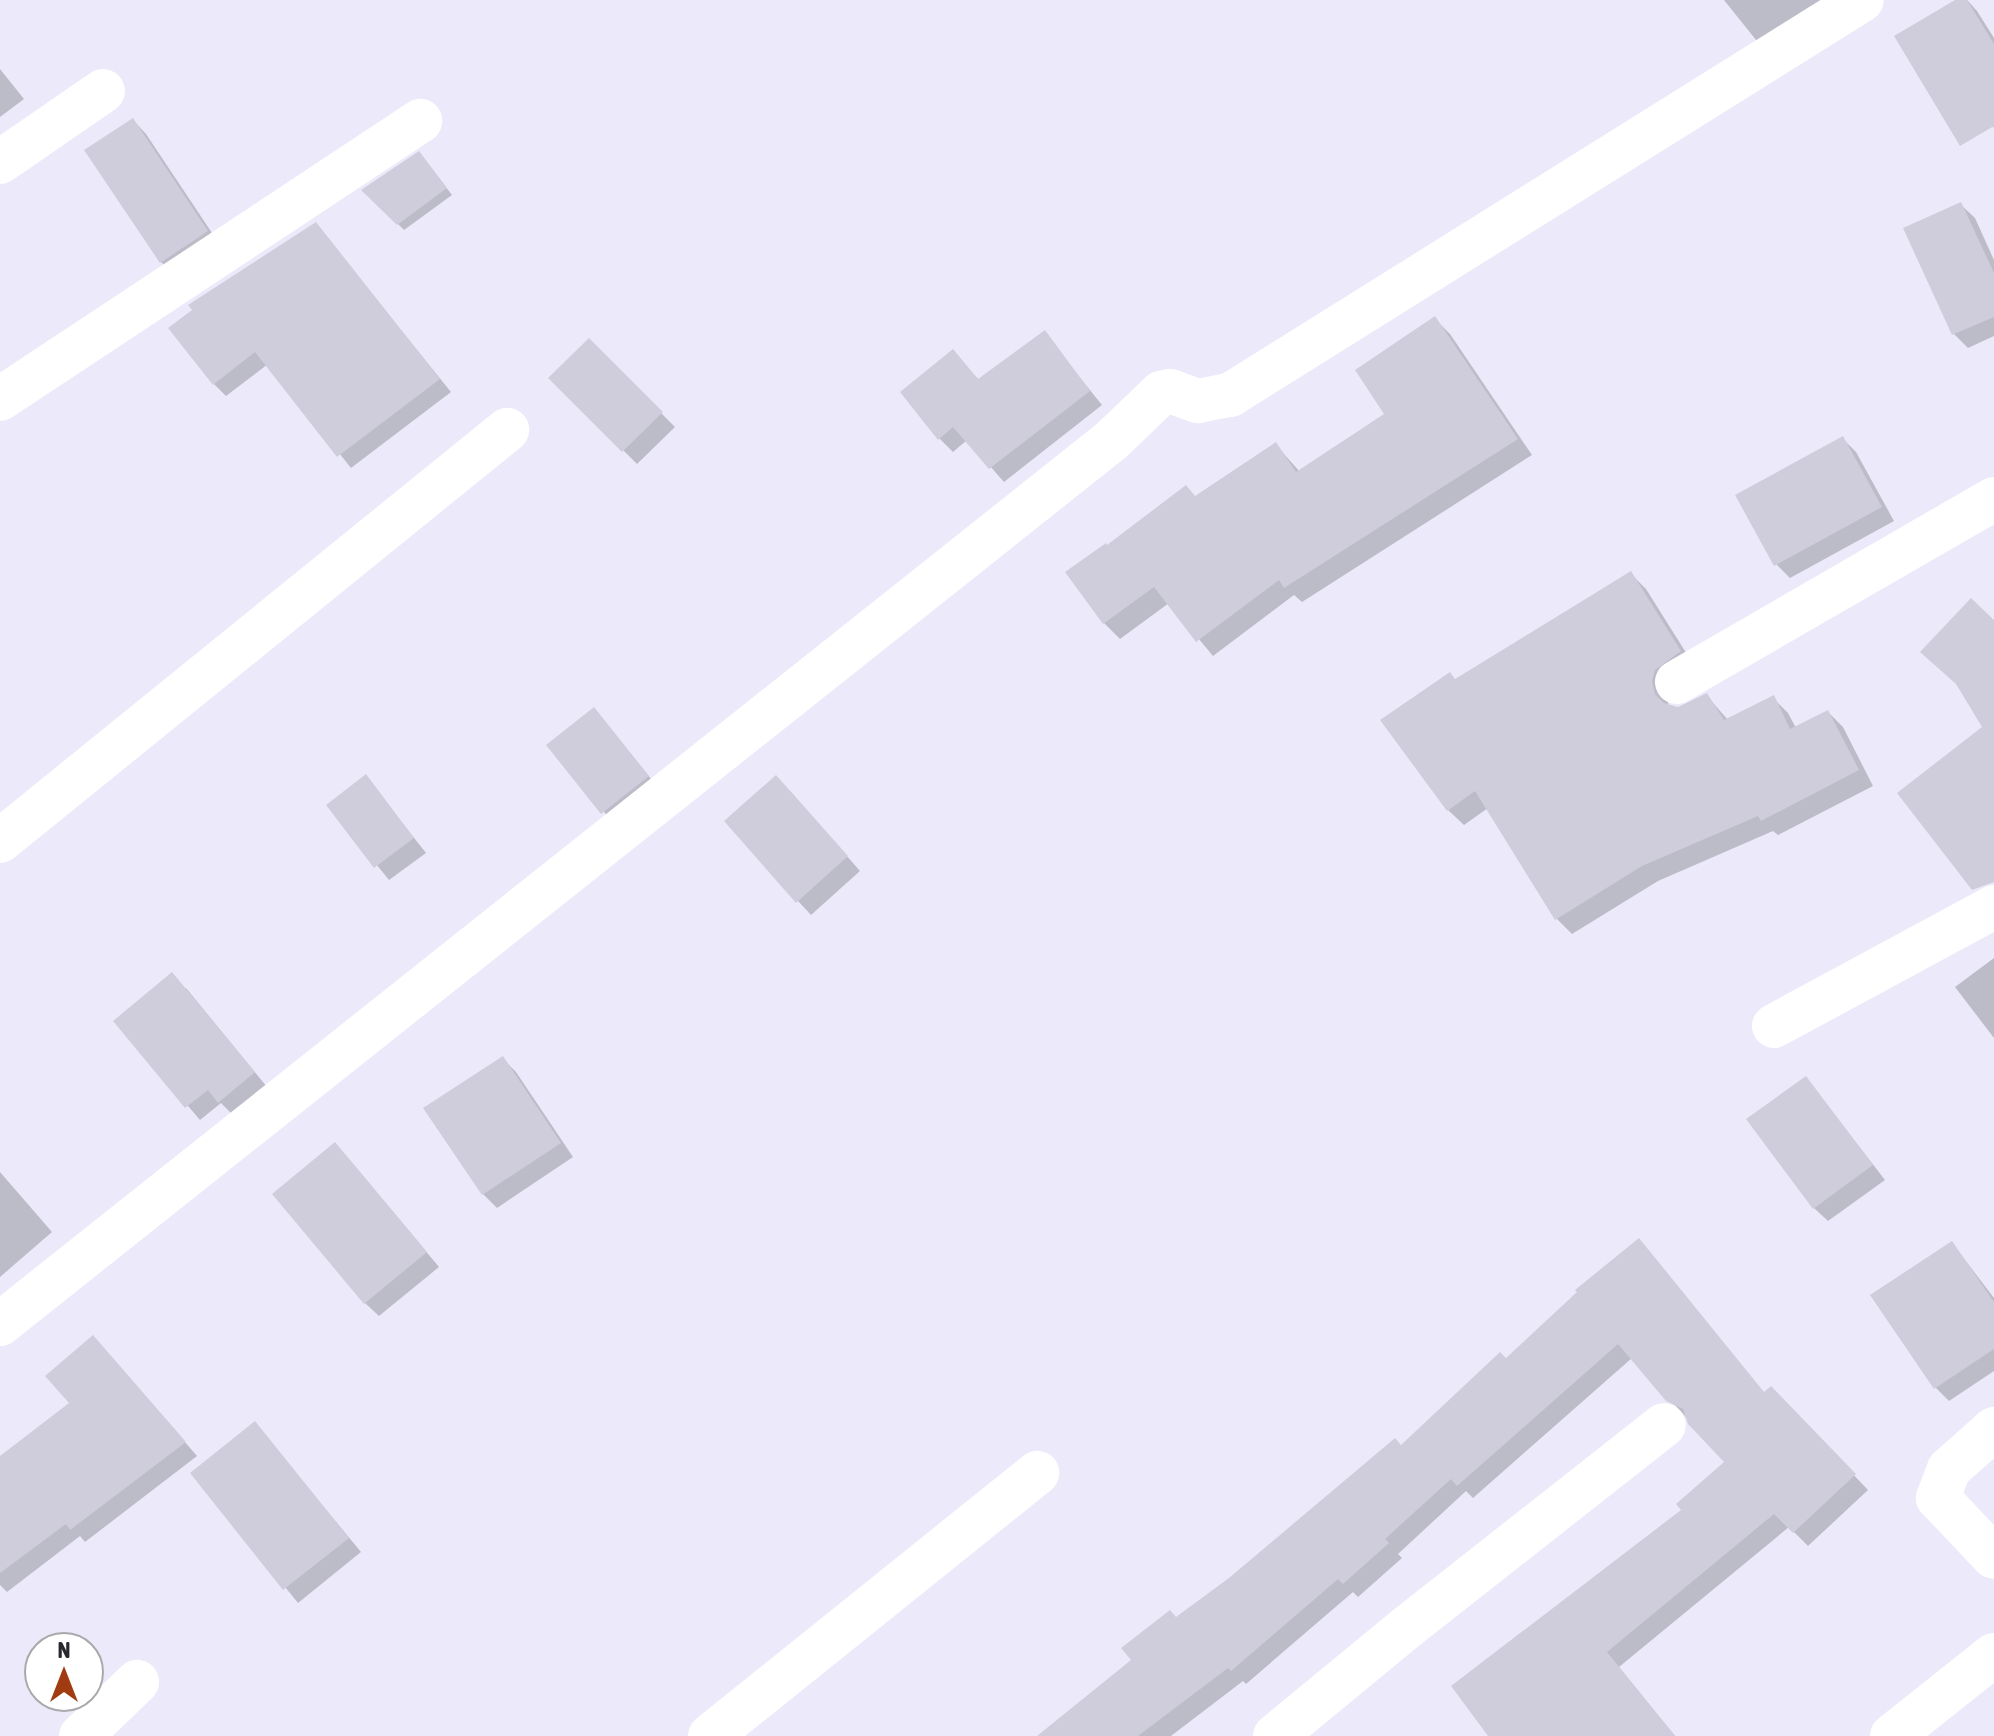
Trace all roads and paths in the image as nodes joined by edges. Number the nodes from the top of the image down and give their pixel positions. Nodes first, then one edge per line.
1 (1862, 0) edge
2 (103, 91) dead end
3 (420, 121) dead end
4 (0, 162) edge
5 (0, 399) edge
6 (507, 430) dead end
7 (1994, 499) edge
8 (1677, 682) dead end
9 (0, 841) edge
10 (1994, 907) edge
11 (1774, 1026) dead end
12 (0, 1324) edge
13 (1664, 1425) dead end
14 (1994, 1429) edge
15 (1037, 1473) dead end
16 (1994, 1557) edge
17 (1994, 1655) edge
18 (137, 1682) dead end
19 (81, 1736) edge
20 (710, 1736) edge
21 (1275, 1736) edge
22 (1892, 1736) edge

1 - 12 street
2 - 4 street
3 - 5 street
6 - 9 street
7 - 8 street
10 - 11 street
13 - 21 street
14 - 16 street
15 - 20 street
17 - 22 street
18 - 19 street

